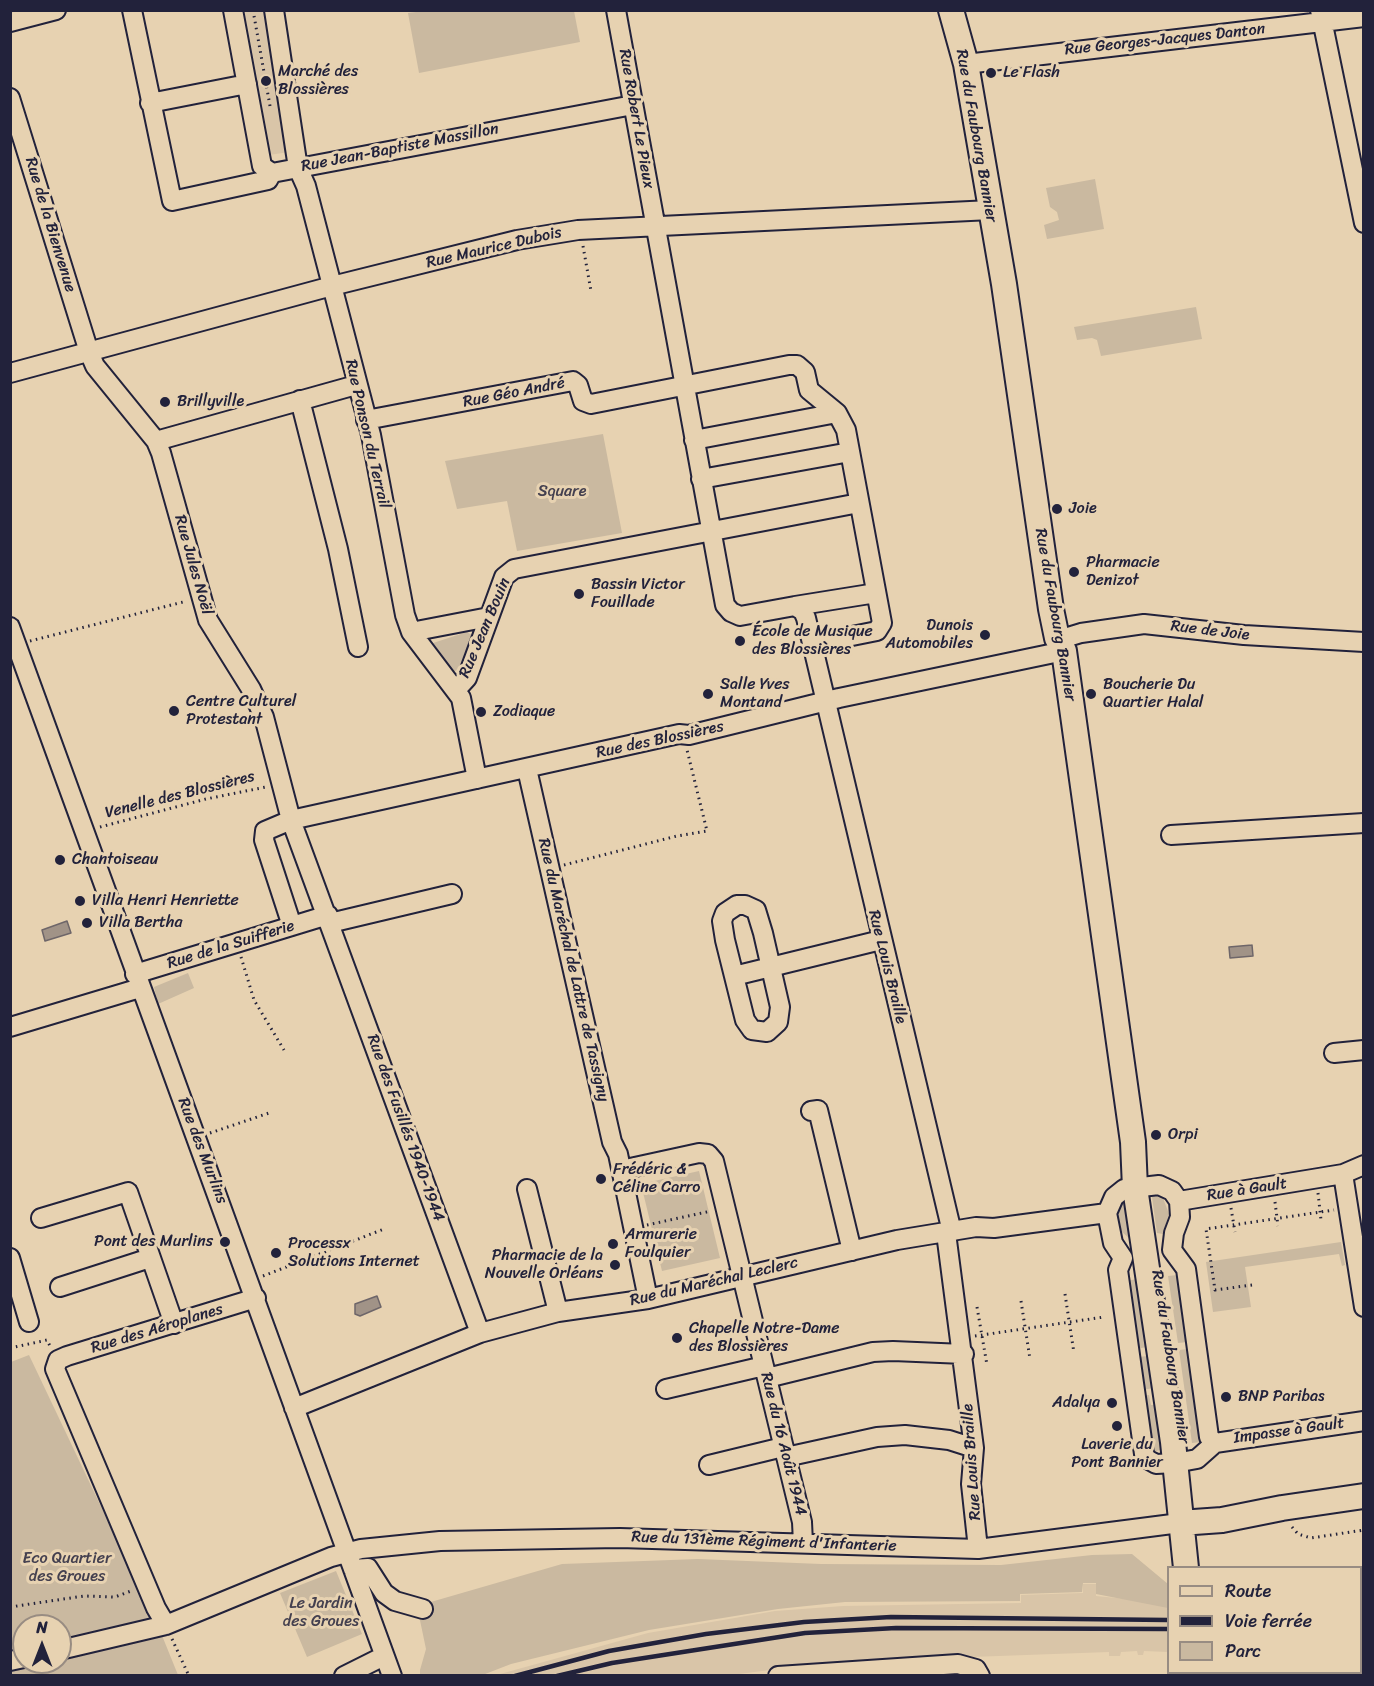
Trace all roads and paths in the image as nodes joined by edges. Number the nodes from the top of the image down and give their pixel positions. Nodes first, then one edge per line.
1 (56, 10) edge
2 (132, 10) edge
3 (233, 10) edge
4 (274, 10) edge
5 (616, 10) edge
6 (951, 10) edge
7 (1321, 17) edge
8 (1364, 17) edge
9 (10, 22) edge
10 (966, 64) junction
11 (247, 84) junction
12 (10, 98) edge
13 (150, 103) junction
14 (633, 105) junction
15 (298, 168) junction
16 (272, 173) junction
17 (991, 210) junction
18 (1364, 223) edge
19 (656, 228) junction
20 (578, 230) junction
21 (332, 286) junction
22 (591, 291) dead end
23 (89, 352) junction
24 (10, 373) edge
25 (356, 385) junction
26 (684, 385) junction
27 (300, 400) junction
28 (837, 413) junction
29 (366, 420) junction
30 (694, 440) junction
31 (156, 441) junction
32 (850, 452) junction
33 (701, 479) junction
34 (859, 503) junction
35 (712, 530) junction
36 (876, 593) junction
37 (202, 597) junction
38 (795, 606) junction
39 (489, 617) junction
40 (10, 627) edge
41 (411, 632) junction
42 (1364, 642) edge
43 (812, 644) junction
44 (14, 645) edge
45 (1061, 645) junction
46 (358, 648) dead end
47 (456, 690) junction
48 (825, 702) junction
49 (683, 735) junction
50 (527, 769) junction
51 (477, 779) junction
52 (282, 784) junction
53 (291, 820) junction
54 (1364, 823) edge
55 (84, 831) junction
56 (1171, 835) dead end
57 (550, 868) junction
58 (452, 894) dead end
59 (329, 919) junction
60 (292, 926) junction
61 (881, 940) junction
62 (237, 943) junction
63 (771, 967) junction
64 (734, 976) junction
65 (138, 981) junction
66 (10, 1027) edge
67 (284, 1050) dead end
68 (1364, 1050) edge
69 (1334, 1053) dead end
70 (811, 1110) dead end
71 (269, 1113) dead end
72 (197, 1138) junction
73 (1364, 1165) edge
74 (621, 1170) junction
75 (1343, 1174) junction
76 (1317, 1185) dead end
77 (1139, 1187) junction
78 (527, 1189) dead end
79 (1274, 1191) dead end
80 (1230, 1197) dead end
81 (1179, 1201) junction
82 (1342, 1209) dead end
83 (709, 1211) dead end
84 (1321, 1212) junction
85 (1107, 1213) junction
86 (41, 1218) dead end
87 (1278, 1218) junction
88 (1322, 1220) dead end
89 (651, 1224) dead end
90 (1234, 1225) junction
91 (1278, 1226) dead end
92 (384, 1229) dead end
93 (949, 1232) junction
94 (1235, 1232) dead end
95 (852, 1251) junction
96 (1149, 1254) junction
97 (10, 1258) edge
98 (150, 1258) junction
99 (744, 1275) junction
100 (1252, 1284) dead end
101 (60, 1287) dead end
102 (253, 1289) junction
103 (1065, 1294) dead end
104 (648, 1299) junction
105 (1021, 1301) dead end
106 (977, 1307) dead end
107 (1364, 1307) edge
108 (558, 1312) junction
109 (1104, 1317) dead end
110 (29, 1322) dead end
111 (1069, 1322) junction
112 (174, 1324) junction
113 (1025, 1329) junction
114 (480, 1333) junction
115 (982, 1335) junction
116 (963, 1346) junction
117 (10, 1348) edge
118 (1074, 1353) dead end
119 (1030, 1359) dead end
120 (58, 1360) junction
121 (987, 1365) dead end
122 (765, 1372) junction
123 (666, 1389) dead end
124 (294, 1408) junction
125 (1364, 1421) edge
126 (1215, 1443) junction
127 (974, 1448) junction
128 (784, 1452) junction
129 (1181, 1462) junction
130 (709, 1465) dead end
131 (1364, 1496) edge
132 (1187, 1522) junction
133 (1291, 1526) dead end
134 (1364, 1530) edge
135 (803, 1543) junction
136 (978, 1549) junction
137 (349, 1561) junction
138 (1186, 1566) edge
139 (1199, 1566) edge
140 (133, 1591) dead end
141 (10, 1607) edge
142 (423, 1609) dead end
143 (166, 1625) junction
144 (72, 1647) edge
145 (384, 1656) junction
146 (189, 1676) edge
147 (344, 1676) edge
148 (392, 1676) edge
149 (777, 1676) edge
150 (980, 1676) edge

1 - 9 street
2 - 13 street
3 - 11 street
4 - 15 street, Rue Ponson du Terrail
5 - 14 street, Rue Robert Le Pieux
6 - 10 main road, Rue du Faubourg Bannier
7 - 8 street, Rue Georges-Jacques Danton
7 - 10 street, Rue Georges-Jacques Danton
7 - 18 street
10 - 17 main road, Rue du Faubourg Bannier
11 - 13 street
11 - 16 street
12 - 23 street, Rue de la Bienvenue
13 - 16 street, Rue Jean-Baptiste Massillon
14 - 15 street, Rue Jean-Baptiste Massillon
14 - 19 street, Rue Robert Le Pieux
15 - 16 street, Rue Jean-Baptiste Massillon
15 - 21 street, Rue Ponson du Terrail
17 - 19 street, Rue Maurice Dubois
17 - 45 main road, Rue du Faubourg Bannier
19 - 20 street, Rue Maurice Dubois
19 - 26 street, Rue Robert Le Pieux
20 - 21 street, Rue Maurice Dubois
20 - 22 path
21 - 23 street, Rue Maurice Dubois
21 - 25 street, Rue Ponson du Terrail
23 - 24 street, Rue Maurice Dubois
23 - 31 street, Rue Jules Noël
25 - 27 street
25 - 29 street, Rue Ponson du Terrail
26 - 28 street
26 - 29 street, Rue Géo André
26 - 30 street, Rue Robert Le Pieux
27 - 31 street
27 - 46 street
28 - 30 street
28 - 32 street
29 - 41 street, Rue Ponson du Terrail
30 - 33 street, Rue Robert Le Pieux
31 - 37 street, Rue Jules Noël
32 - 33 street
32 - 34 street
33 - 35 street, Rue Robert Le Pieux
34 - 35 street, Rue Jean Bouin
34 - 36 street
35 - 38 street, Rue Robert Le Pieux
35 - 39 street, Rue Jean Bouin
36 - 38 street
36 - 43 street
37 - 44 path
37 - 52 street, Rue Jules Noël
38 - 43 street, Rue Louis Braille
39 - 41 street
39 - 47 street, Rue Jean Bouin
40 - 44 street, Rue des Murlins
41 - 47 street, Rue Ponson du Terrail
42 - 45 street, Rue de Joie
43 - 48 street, Rue Louis Braille
44 - 55 street, Rue des Murlins
45 - 48 street, Rue des Blossières
45 - 77 main road, Rue du Faubourg Bannier
47 - 51 street, Rue Jean Bouin
48 - 49 street, Rue des Blossières
48 - 61 street, Rue Louis Braille
49 - 50 street, Rue des Blossières
49 - 57 path
50 - 51 street, Rue des Blossières
50 - 57 street, Rue du Maréchal de Lattre de Tassigny
51 - 53 street, Rue des Blossières
52 - 53 street, Rue Jules Noël
52 - 55 path, Venelle des Blossières
53 - 59 street, Rue Jules Noël
53 - 60 street, Rue des Blossières
54 - 56 street
55 - 65 street, Rue des Murlins
57 - 74 street, Rue du Maréchal de Lattre de Tassigny
58 - 59 street, Rue de la Suifferie
59 - 60 street, Rue de la Suifferie
59 - 114 street, Rue des Fusillés 1940-1944
60 - 62 street, Rue de la Suifferie
61 - 63 street
61 - 93 street, Rue Louis Braille
62 - 65 street, Rue de la Suifferie
62 - 67 path
63 - 64 street
63 - 64 street
63 - 64 street
65 - 66 street, Rue de la Suifferie
65 - 72 street, Rue des Murlins
68 - 69 street
70 - 95 street
71 - 72 path
72 - 102 street, Rue des Murlins
73 - 75 street, Rue à Gault
74 - 99 street, Rue du 16 Août 1944
74 - 104 street, Rue du Maréchal de Lattre de Tassigny
75 - 81 street, Rue à Gault
75 - 107 street
76 - 84 path
77 - 81 street
77 - 85 street
77 - 96 main road, Rue du Faubourg Bannier
78 - 108 street
79 - 87 path
80 - 90 path
81 - 96 street, Rue du Faubourg Bannier
82 - 84 path
83 - 89 path
84 - 87 path
84 - 88 path
85 - 93 street, Rue du Maréchal Leclerc
85 - 96 street, Rue du Faubourg Bannier
86 - 98 street
87 - 90 path
87 - 91 path
90 - 94 path
90 - 100 path
92 - 102 path
93 - 95 street, Rue du Maréchal Leclerc
93 - 116 street, Rue Louis Braille
95 - 99 street, Rue du Maréchal Leclerc
96 - 126 street, Rue du Faubourg Bannier
96 - 129 main road, Rue du Faubourg Bannier
97 - 110 street
98 - 101 street
98 - 112 street
99 - 104 street, Rue du Maréchal Leclerc
99 - 122 street, Rue du 16 Août 1944
102 - 112 street, Rue des Aéroplanes
102 - 124 street, Rue des Murlins
103 - 111 path
104 - 108 street, Rue du Maréchal Leclerc
105 - 113 path
106 - 115 path
108 - 114 street, Rue du Maréchal Leclerc
109 - 111 path
111 - 113 path
111 - 118 path
112 - 120 street, Rue des Aéroplanes
113 - 115 path
113 - 119 path
114 - 124 street, Rue du Maréchal Leclerc
115 - 116 path
115 - 121 path
116 - 122 street
116 - 127 street, Rue Louis Braille
117 - 120 path
120 - 143 street
122 - 123 street
122 - 128 street, Rue du 16 Août 1944
124 - 137 street, Rue des Murlins
125 - 126 street, Impasse à Gault
126 - 129 street, Rue du Faubourg Bannier
127 - 128 street
127 - 136 street, Rue Louis Braille
128 - 130 street
128 - 135 street, Rue du 16 Août 1944
129 - 132 main road, Rue du Faubourg Bannier
131 - 132 main road
132 - 136 street, Rue du 131ème Régiment d'Infanterie
132 - 138 main road, Rue du Faubourg Bannier
132 - 139 main road, Rue du Faubourg Bannier
133 - 134 path
135 - 136 street, Rue du 131ème Régiment d'Infanterie
135 - 137 street, Rue du 131ème Régiment d'Infanterie
137 - 142 street
137 - 143 street, Rue du 131ème Régiment d'Infanterie
137 - 145 street, Rue des Murlins
140 - 141 path
143 - 144 street, Rue du 131ème Régiment d'Infanterie
143 - 146 path
145 - 147 street
145 - 148 street, Rue des Murlins
149 - 150 street

